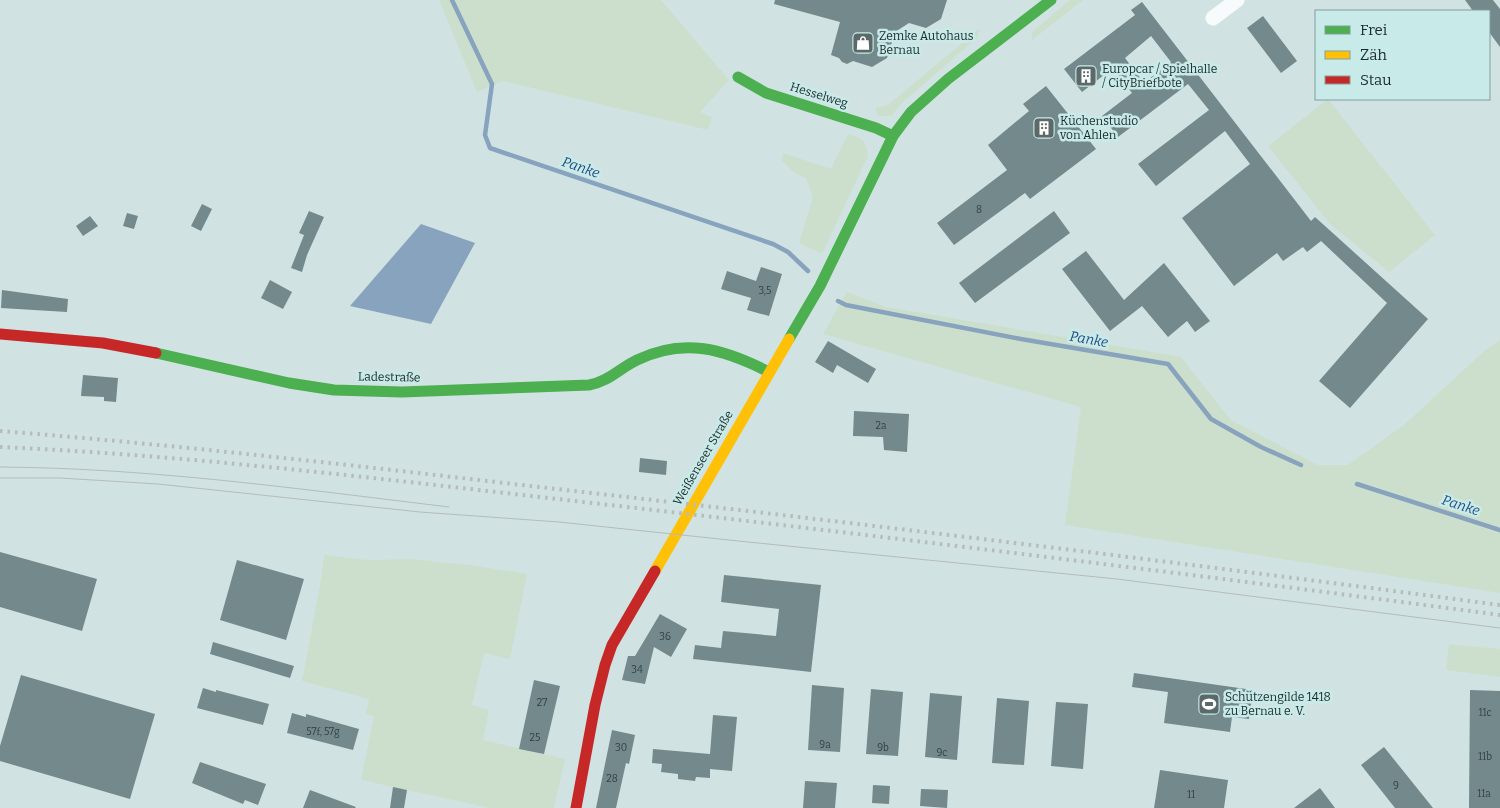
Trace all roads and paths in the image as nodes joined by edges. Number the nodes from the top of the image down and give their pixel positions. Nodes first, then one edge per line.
1 (1051, 0) edge
2 (1237, 0) edge
3 (1213, 18) dead end
4 (738, 77) dead end
5 (893, 136) junction
6 (0, 334) edge
7 (770, 372) junction
8 (576, 808) edge

1 - 5 main road, Weißenseer Straße
2 - 3 street
4 - 5 main road, Hesselweg
5 - 7 main road, Weißenseer Straße
6 - 7 main road, Ladestraße
7 - 8 main road, Weißenseer Straße

